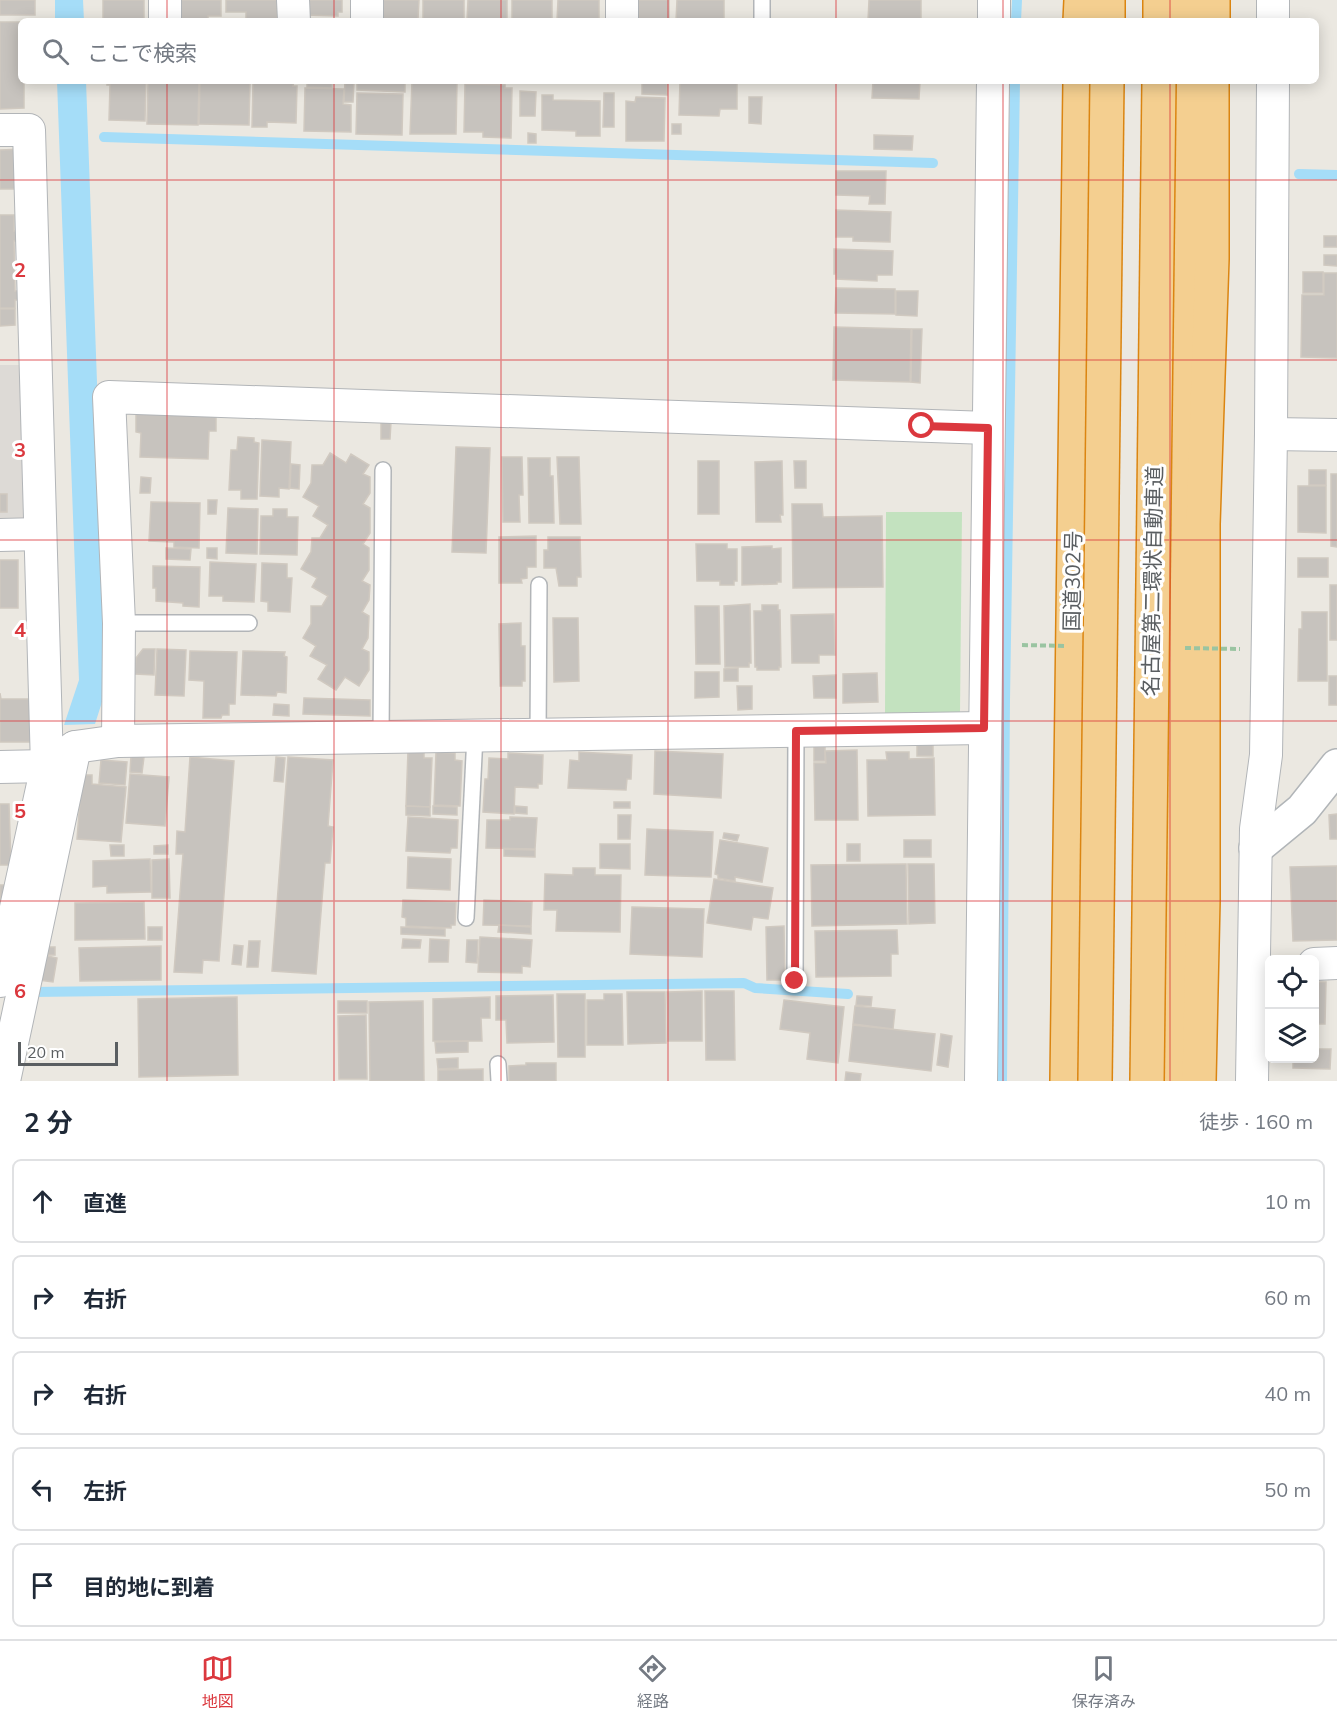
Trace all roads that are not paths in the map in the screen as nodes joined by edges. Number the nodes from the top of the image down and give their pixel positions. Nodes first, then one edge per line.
1 (165, 0) edge
2 (293, 0) edge
3 (368, 0) edge
4 (622, 0) edge
5 (762, 0) edge
6 (994, 0) edge
7 (1081, 0) edge
8 (1108, 0) edge
9 (1160, 0) edge
10 (1186, 0) edge
11 (1213, 0) edge
12 (1273, 0) edge
13 (165, 18) edge
14 (294, 18) edge
15 (367, 18) edge
16 (622, 18) edge
17 (762, 18) edge
18 (994, 18) edge
19 (1080, 18) edge
20 (1108, 18) edge
21 (1160, 18) edge
22 (1186, 18) edge
23 (1212, 18) edge
24 (1273, 18) edge
25 (993, 84) edge
26 (1080, 84) edge
27 (1107, 84) edge
28 (1159, 84) edge
29 (1185, 84) edge
30 (1212, 84) edge
31 (1273, 84) edge
32 (0, 130) edge
33 (1079, 130) junction
34 (988, 428) junction
35 (1271, 434) junction
36 (1337, 435) edge
37 (383, 470) dead end
38 (40, 534) junction
39 (0, 535) edge
40 (539, 585) dead end
41 (119, 623) junction
42 (249, 623) dead end
43 (984, 728) junction
44 (796, 731) junction
45 (475, 735) junction
46 (538, 735) junction
47 (381, 737) junction
48 (118, 741) junction
49 (75, 747) junction
50 (47, 766) junction
51 (1337, 766) edge
52 (0, 767) edge
53 (1256, 848) junction
54 (466, 918) dead end
55 (1337, 963) edge
56 (1319, 964) edge
57 (1262, 968) edge
58 (0, 981) edge
59 (795, 981) dead end
60 (498, 1064) dead end
61 (4, 1081) edge
62 (499, 1081) edge
63 (981, 1081) edge
64 (1046, 1081) edge
65 (1067, 1081) edge
66 (1095, 1081) edge
67 (1147, 1081) edge
68 (1173, 1081) edge
69 (1199, 1081) edge
70 (1252, 1081) edge

1 - 13 street
2 - 14 street
3 - 15 street
4 - 16 street
5 - 17 lane
6 - 18 street
7 - 19 highway
8 - 20 highway
9 - 21 highway
10 - 22 highway
11 - 23 highway
12 - 24 street
25 - 34 street
26 - 33 highway, 国道302号
27 - 66 highway, bridge
28 - 67 highway, 名古屋第二環状自動車道, bridge
29 - 68 highway
30 - 69 highway
31 - 35 street
32 - 38 street
33 - 64 highway
33 - 65 highway, 国道302号
34 - 41 street
34 - 43 street
35 - 36 street
35 - 53 street
37 - 47 lane
38 - 39 street
38 - 50 street
40 - 46 lane
41 - 42 lane
41 - 48 street
43 - 44 street
43 - 63 street
44 - 46 street
44 - 59 lane
45 - 46 street
45 - 47 street
45 - 54 lane
47 - 48 street
48 - 49 street
49 - 50 street
49 - 61 street
50 - 52 street
50 - 58 street
51 - 53 street
53 - 57 street
55 - 56 street
57 - 70 street
60 - 62 lane

